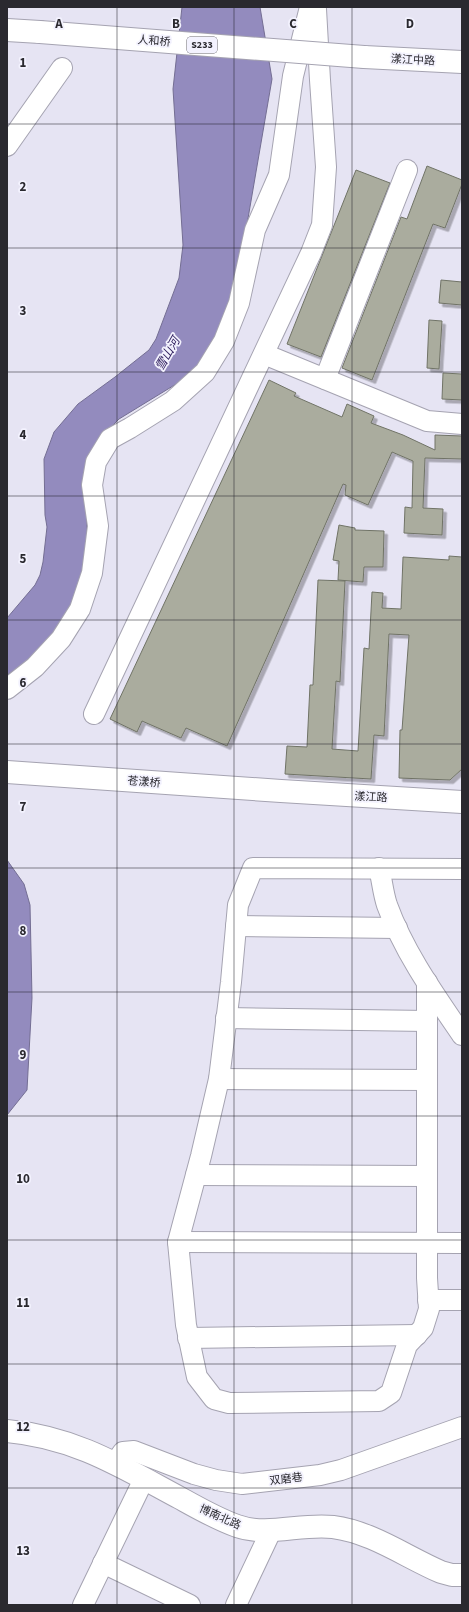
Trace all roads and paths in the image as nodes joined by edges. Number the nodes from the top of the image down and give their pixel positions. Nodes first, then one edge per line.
1 (310, 7) edge
2 (316, 7) edge
3 (7, 30) edge
4 (364, 57) joint
5 (462, 62) edge
6 (62, 68) dead end
7 (7, 146) edge
8 (407, 170) dead end
9 (264, 354) junction
10 (325, 379) junction
11 (462, 424) edge
12 (7, 689) edge
13 (94, 714) dead end
14 (7, 772) edge
15 (281, 791) joint
16 (462, 802) edge
17 (379, 868) junction
18 (462, 869) edge
19 (236, 926) junction
20 (397, 928) junction
21 (426, 982) junction
22 (226, 1018) junction
23 (426, 1021) junction
24 (462, 1035) edge
25 (219, 1079) junction
26 (427, 1080) junction
27 (196, 1175) junction
28 (427, 1176) junction
29 (178, 1242) junction
30 (427, 1243) junction
31 (462, 1243) edge
32 (428, 1300) junction
33 (462, 1300) edge
34 (417, 1335) junction
35 (188, 1338) junction
36 (462, 1427) edge
37 (7, 1431) edge
38 (115, 1463) junction
39 (144, 1479) junction
40 (271, 1531) junction
41 (103, 1562) junction
42 (462, 1575) edge
43 (82, 1605) edge
44 (190, 1605) edge
45 (236, 1605) edge

1 - 12 street
2 - 9 street
3 - 4 main road, 人和桥 / S233, bridge
4 - 5 main road, 漾江中路 / S233
6 - 7 street
8 - 10 street
9 - 10 street
9 - 13 street
10 - 11 street
14 - 15 main road, 苍漾桥
15 - 16 main road, 漾江路
17 - 18 street
17 - 19 street
17 - 20 street
19 - 20 street
19 - 22 street
20 - 21 street
21 - 23 street
21 - 24 street
22 - 23 street
22 - 25 street
23 - 26 street
25 - 26 street
25 - 27 street
26 - 28 street
27 - 28 street
27 - 29 street
28 - 30 street
29 - 30 street
29 - 35 street
30 - 31 street
30 - 32 street
32 - 33 street
32 - 34 street
34 - 35 street
34 - 35 street
36 - 38 street, 双磨巷
37 - 38 main road, 博南北路
38 - 39 main road, 博南北路
39 - 40 main road, 博南北路
39 - 41 street
40 - 42 main road, 博南北路
40 - 45 street
41 - 43 street
41 - 44 street

